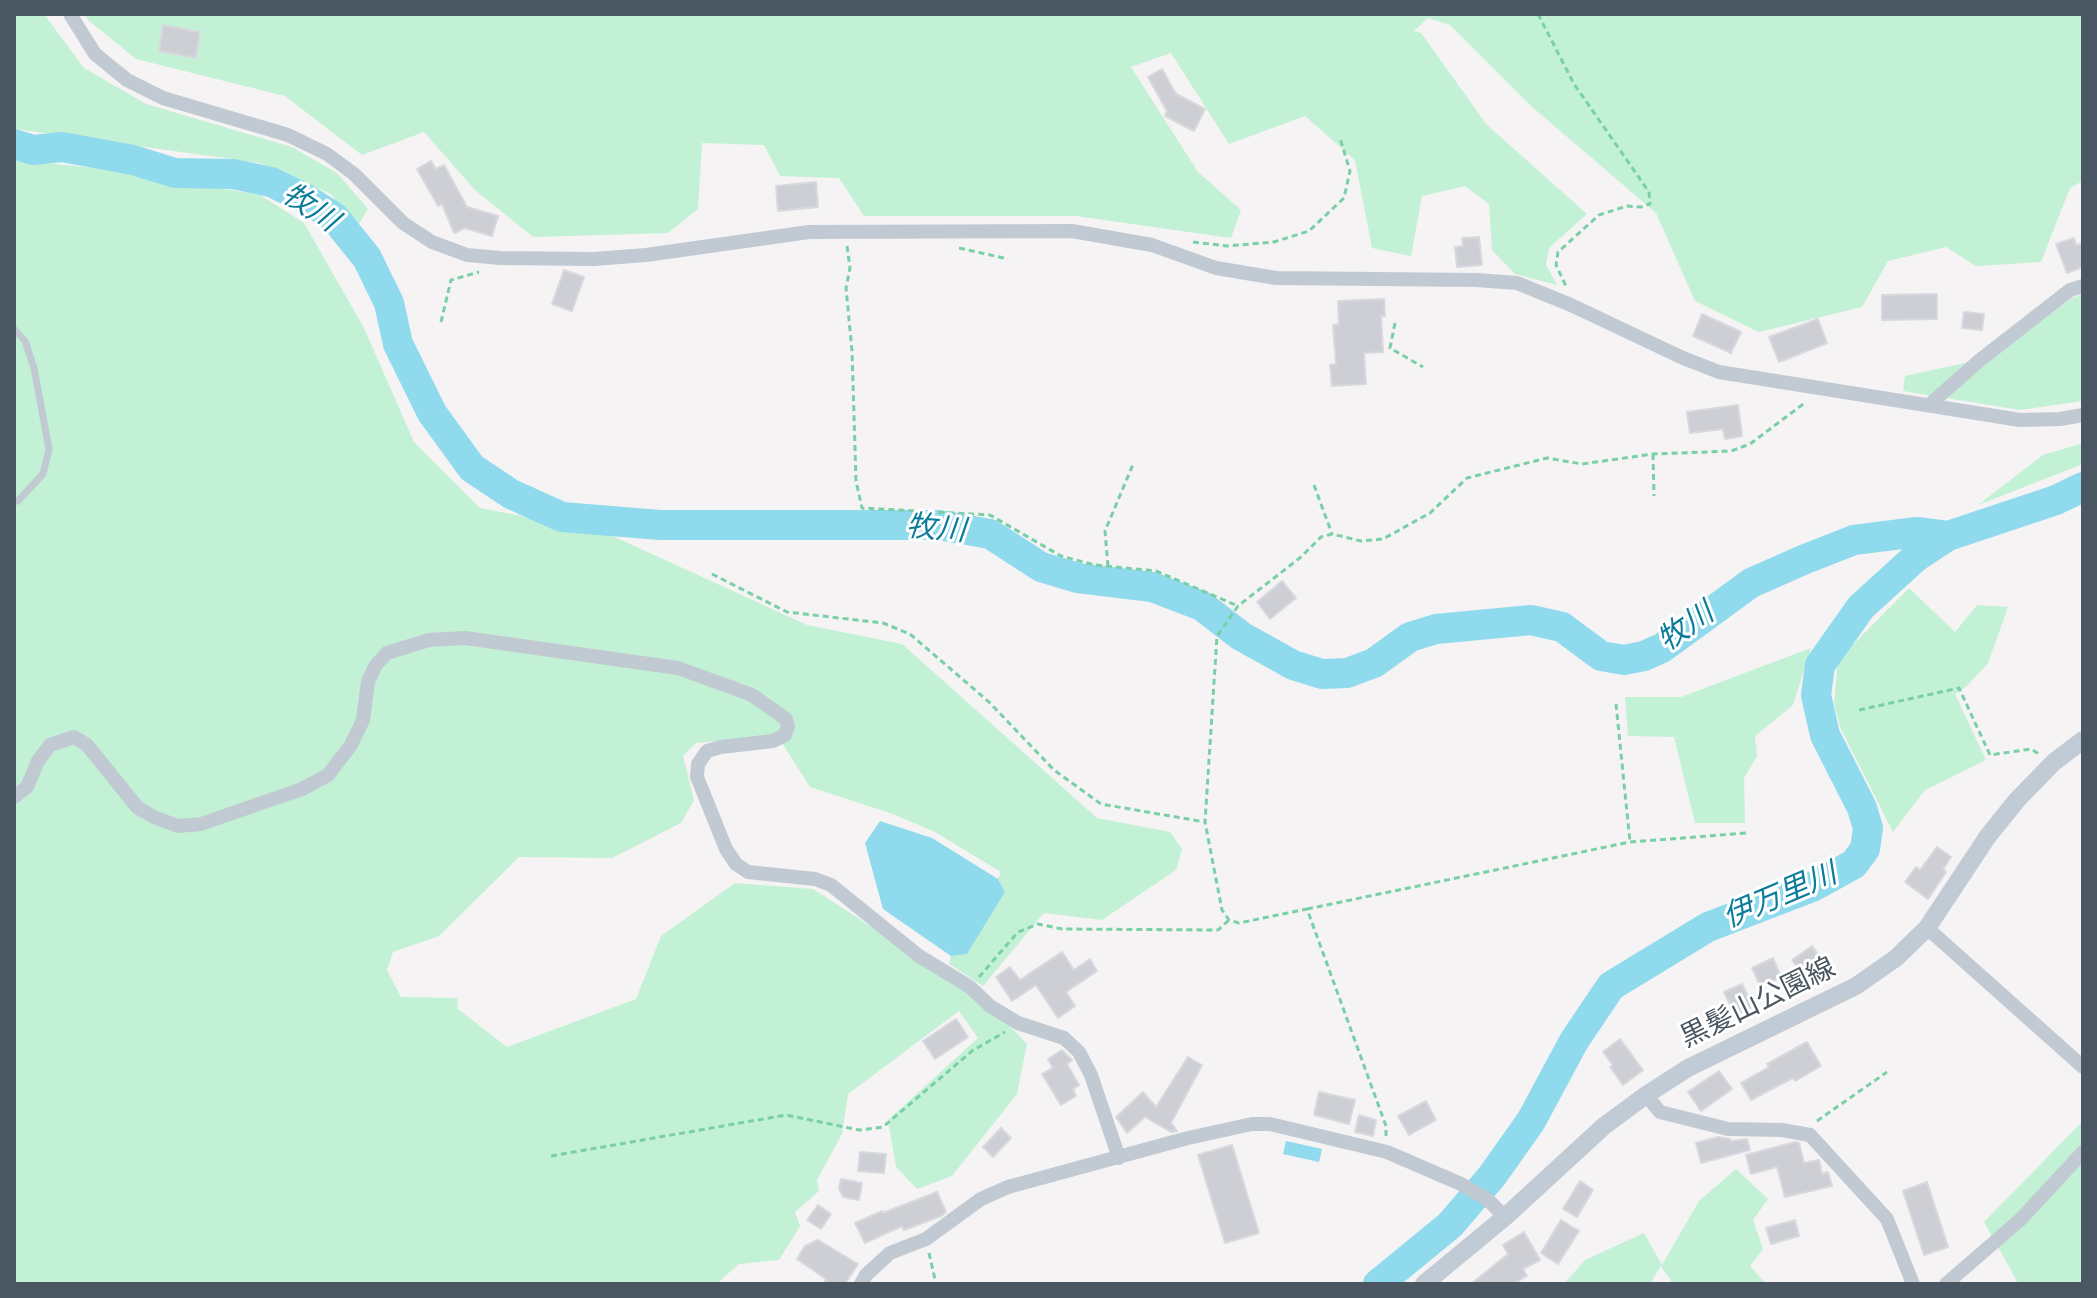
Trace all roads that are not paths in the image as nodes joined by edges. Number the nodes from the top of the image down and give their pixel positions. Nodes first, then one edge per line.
1 (58, 14) edge
2 (72, 19) edge
3 (2083, 286) edge
4 (14, 329) edge
5 (1929, 405) junction
6 (2083, 415) edge
7 (18, 501) dead end
8 (2083, 740) edge
9 (14, 797) edge
10 (1927, 928) junction
11 (2083, 1067) edge
12 (1646, 1095) junction
13 (2083, 1152) edge
14 (1119, 1158) junction
15 (1505, 1217) junction
16 (861, 1284) edge
17 (1424, 1284) edge
18 (1913, 1284) edge
19 (1946, 1284) edge

1 - 2 street
2 - 5 street
3 - 5 street
4 - 7 lane
5 - 6 street
8 - 10 main road, 黒髪山公園線
9 - 14 street
10 - 11 street
10 - 12 main road, 黒髪山公園線
12 - 15 main road, 黒髪山公園線
12 - 18 street
13 - 19 street
14 - 15 street
14 - 16 street
15 - 17 main road, 黒髪山公園線

